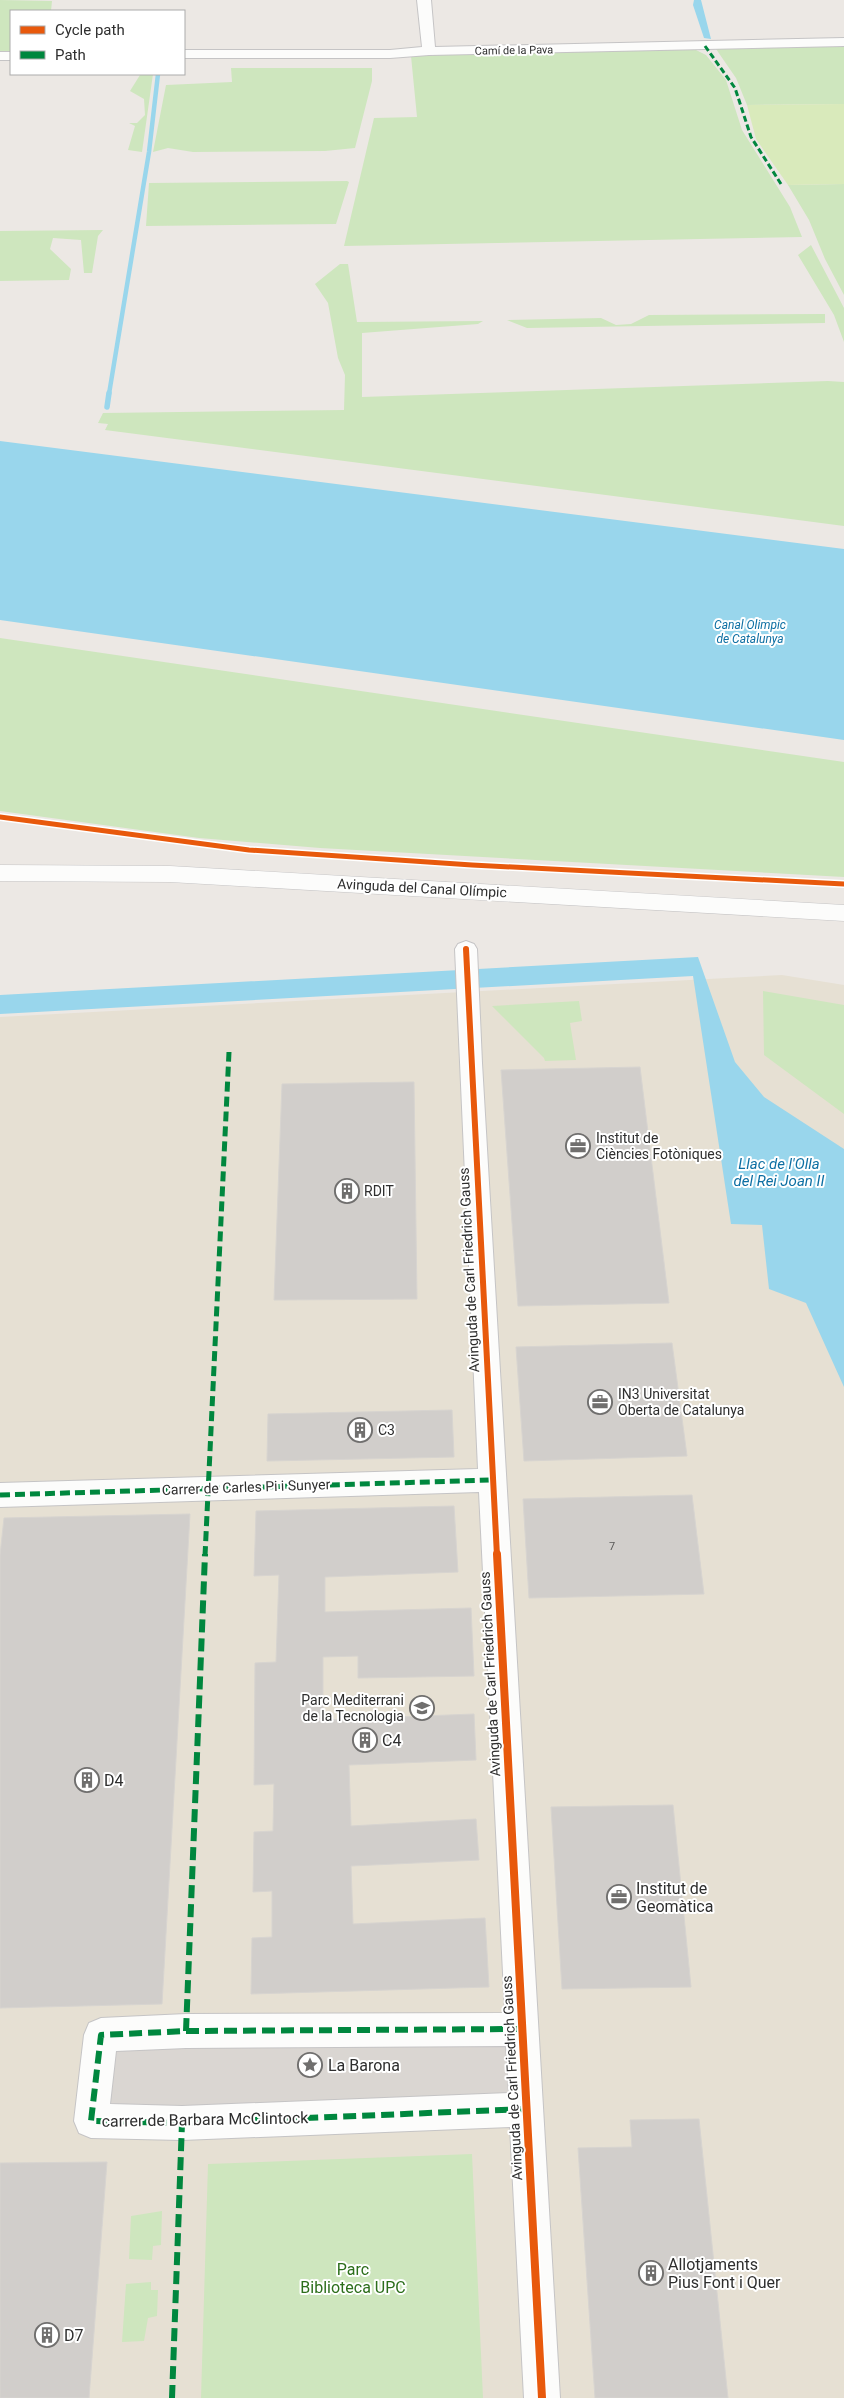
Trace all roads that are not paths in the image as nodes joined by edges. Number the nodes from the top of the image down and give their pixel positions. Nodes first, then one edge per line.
1 (424, 0) edge
2 (844, 42) edge
3 (429, 51) junction
4 (185, 54) edge
5 (0, 858) edge
6 (0, 873) edge
7 (844, 897) edge
8 (844, 913) edge
9 (465, 954) dead end
10 (492, 1480) junction
11 (0, 1494) edge
12 (522, 2029) junction
13 (527, 2110) junction
14 (542, 2398) edge

1 - 3 street
2 - 3 street, Camí de la Pava
3 - 4 street, Camí de la Pava
5 - 7 street, Avinguda del Canal Olímpic
6 - 8 street, Avinguda del Canal Olímpic
9 - 10 street, Avinguda de Carl Friedrich Gauss
10 - 11 street, Carrer de Carles Pi i Sunyer
10 - 12 street, Avinguda de Carl Friedrich Gauss
12 - 13 street, Avinguda de Carl Friedrich Gauss
12 - 13 street, carrer de Barbara McClintock
13 - 14 street, Avinguda de Carl Friedrich Gauss

